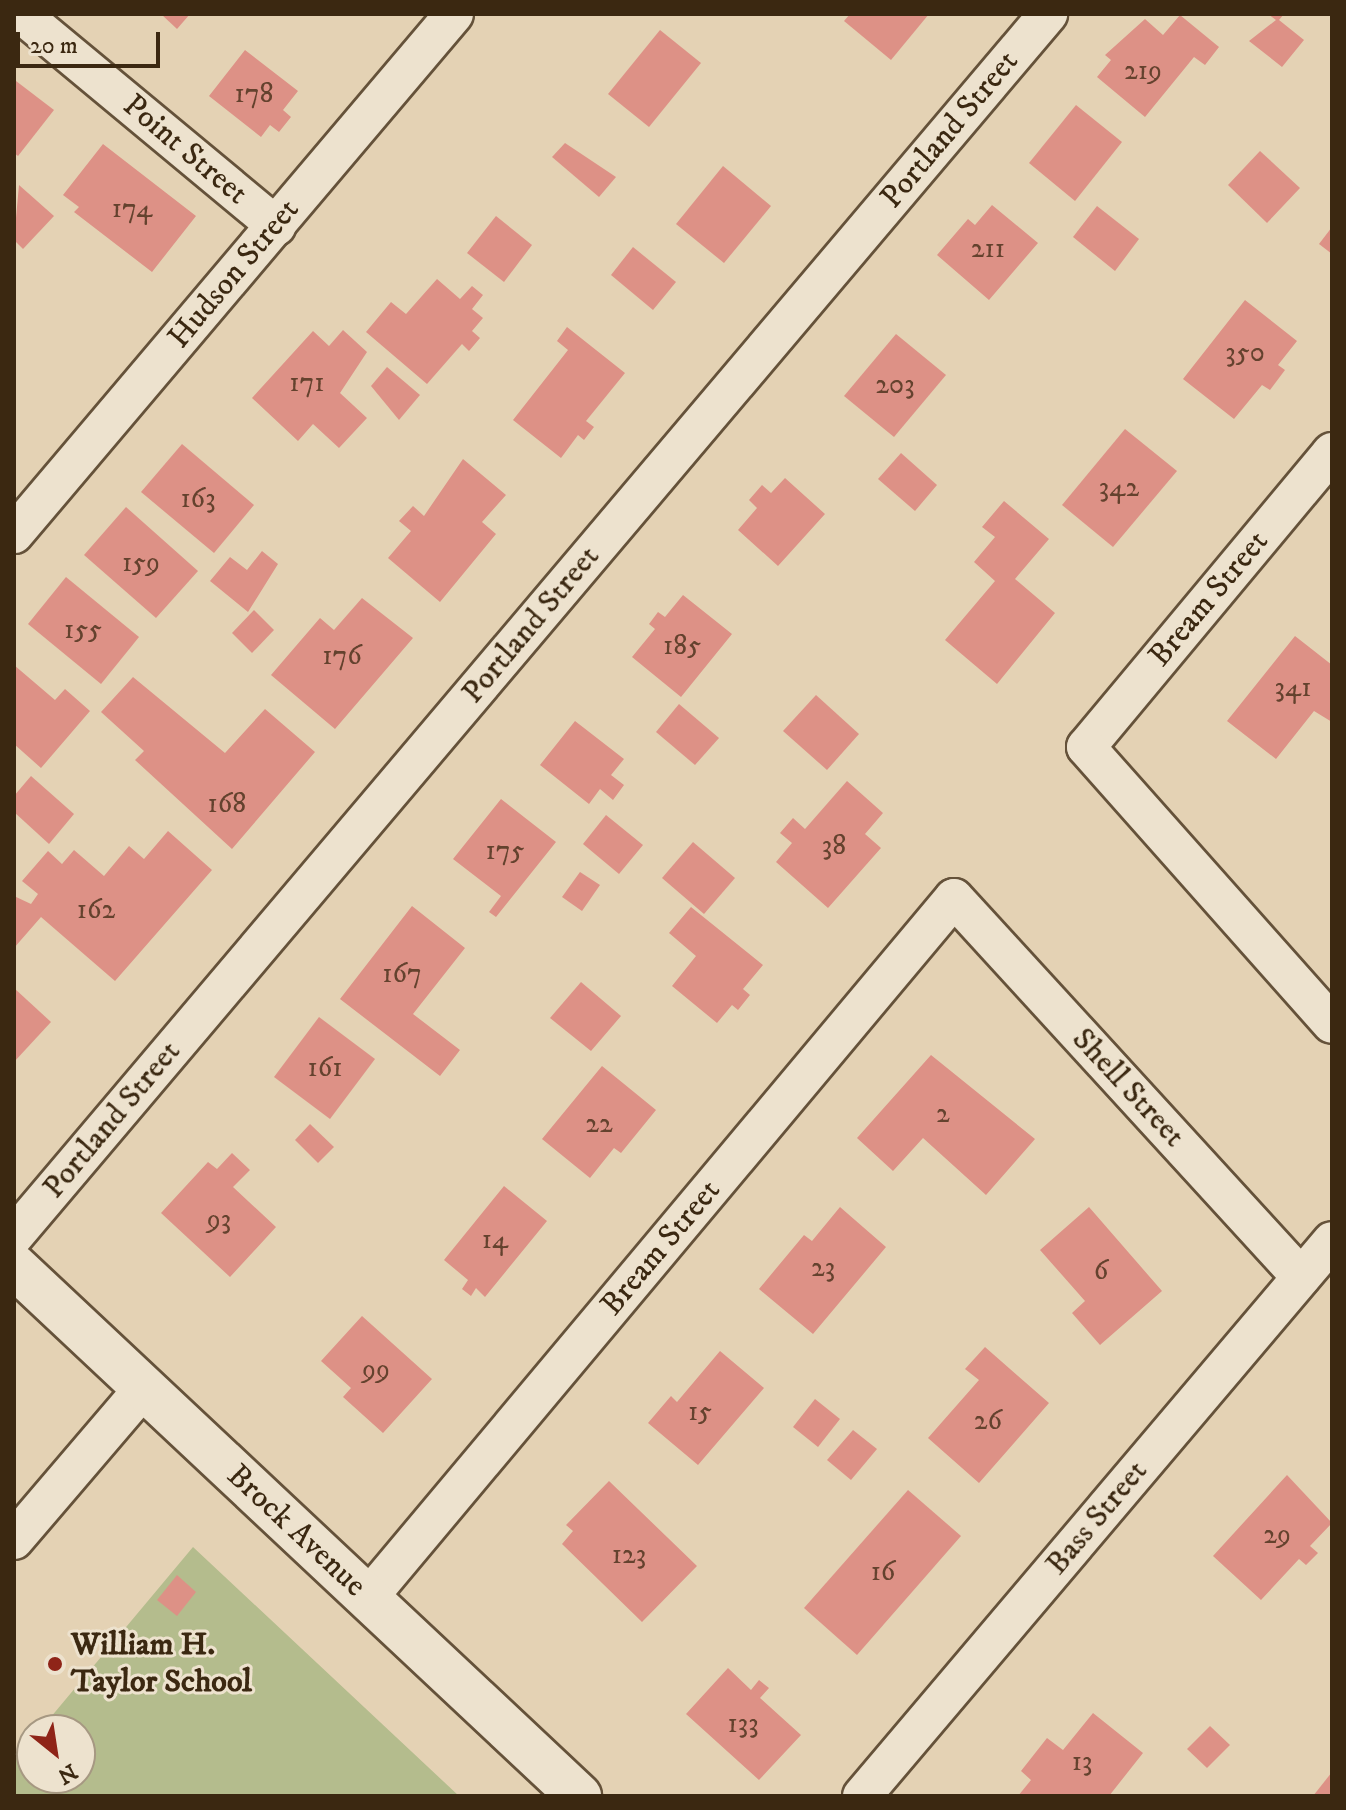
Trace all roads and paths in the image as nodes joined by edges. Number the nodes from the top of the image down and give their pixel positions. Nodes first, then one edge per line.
1 (21, 14) edge
2 (454, 14) edge
3 (1048, 14) edge
4 (276, 226) junction
5 (1332, 452) edge
6 (14, 534) edge
7 (954, 898) joint
8 (1332, 1024) edge
9 (14, 1236) edge
10 (1332, 1241) edge
11 (14, 1266) edge
12 (1301, 1277) junction
13 (144, 1388) junction
14 (14, 1540) edge
15 (367, 1599) junction
16 (579, 1796) edge
17 (862, 1796) edge

1 - 4 street, Point Street
2 - 4 street, Hudson Street
3 - 9 street, Portland Street
4 - 6 street, Hudson Street
5 - 8 street, Bream Street
7 - 12 street, Shell Street
7 - 15 street, Bream Street
10 - 12 street, Bass Street
11 - 13 main road, Brock Avenue
12 - 17 street, Bass Street
13 - 14 street
13 - 15 main road, Brock Avenue
15 - 16 main road, Brock Avenue

